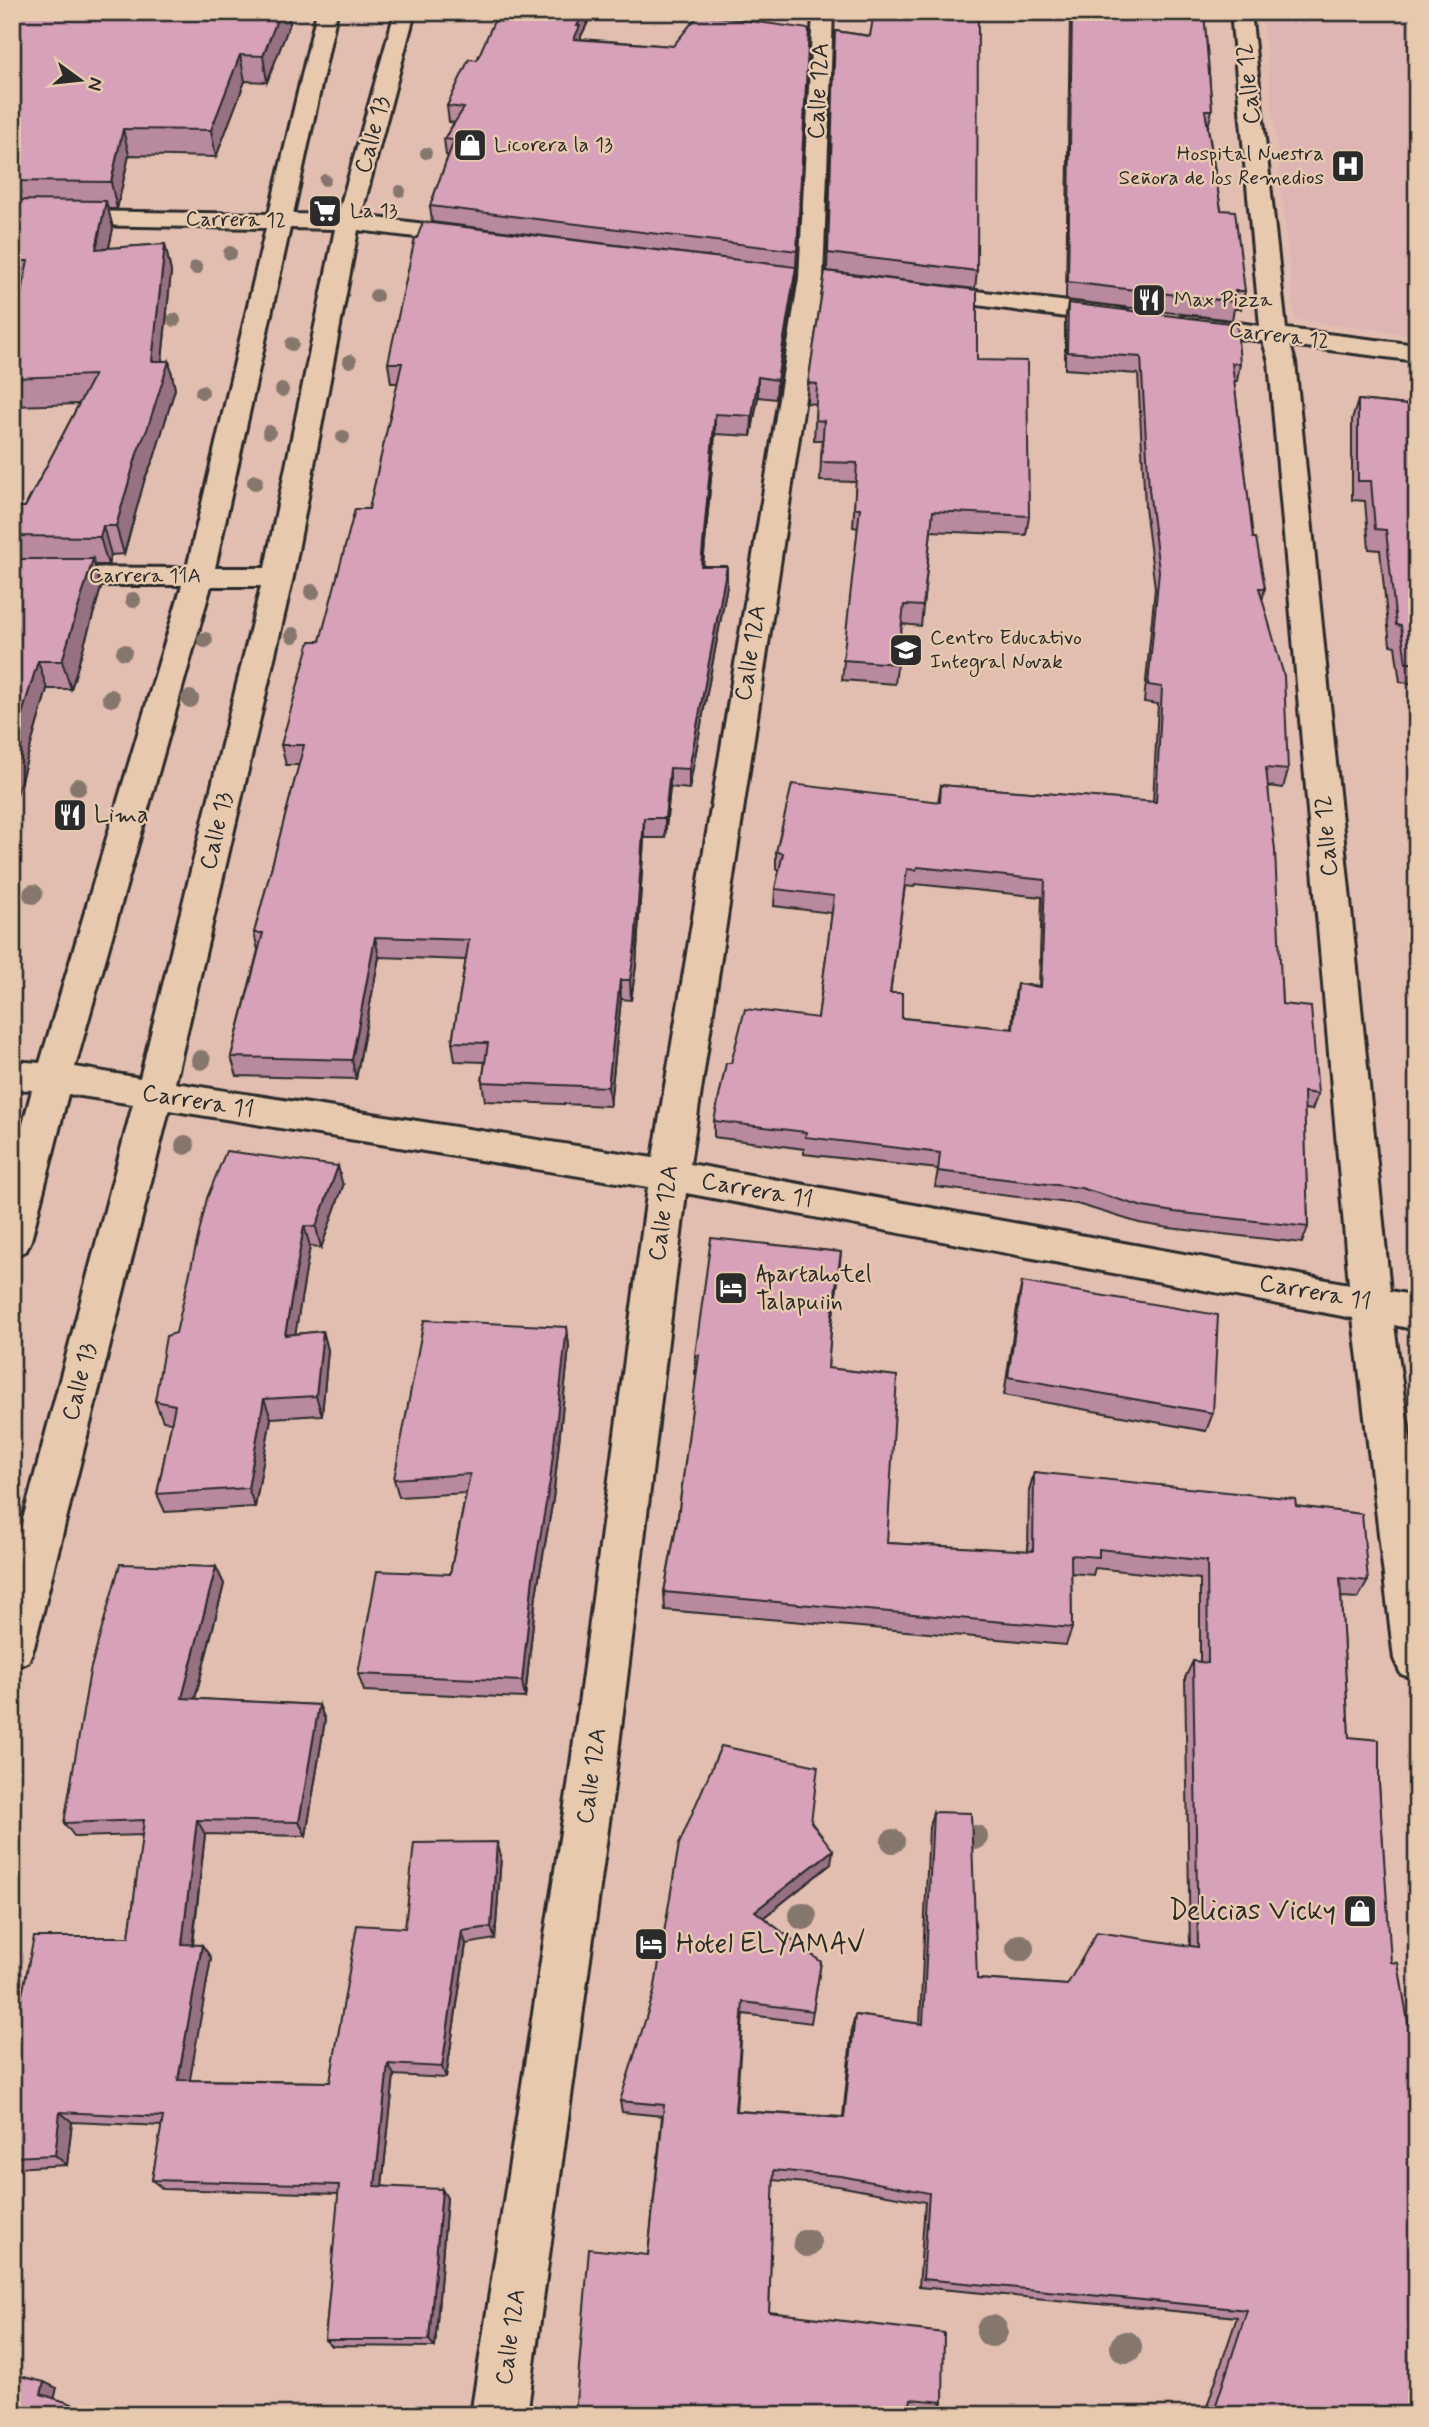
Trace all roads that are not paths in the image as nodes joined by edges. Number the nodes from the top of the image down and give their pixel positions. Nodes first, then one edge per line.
1 (327, 12) edge
2 (405, 12) edge
3 (822, 12) edge
4 (1241, 12) edge
5 (12, 217) edge
6 (279, 220) junction
7 (348, 222) junction
8 (498, 240) edge
9 (906, 290) edge
10 (1138, 318) edge
11 (1165, 322) edge
12 (1274, 335) junction
13 (1417, 353) edge
14 (12, 576) edge
15 (199, 576) junction
16 (278, 577) junction
17 (12, 1075) edge
18 (54, 1078) junction
19 (154, 1095) junction
20 (669, 1175) junction
21 (12, 1240) edge
22 (1371, 1303) junction
23 (1417, 1313) edge
24 (12, 1647) edge
25 (1417, 1659) edge
26 (499, 2415) edge

1 - 6 street
2 - 7 street, Calle 13
3 - 20 street, Calle 12A
4 - 12 street, Calle 12
5 - 6 street, Carrera 12
6 - 7 street, Carrera 12
6 - 15 street
7 - 8 street, Carrera 12
7 - 16 street, Calle 13
9 - 10 street
11 - 12 street, Carrera 12
12 - 13 street, Carrera 12
12 - 22 street, Calle 12
14 - 15 street, Carrera 11A
15 - 16 street, Carrera 11A
15 - 18 street
16 - 19 street, Calle 13
17 - 18 street, Carrera 11
18 - 19 street, Carrera 11
18 - 21 street
19 - 20 street, Carrera 11
19 - 24 street, Calle 13
20 - 22 street, Carrera 11
20 - 26 street, Calle 12A
22 - 23 street, Carrera 11
22 - 25 street, Calle 12

